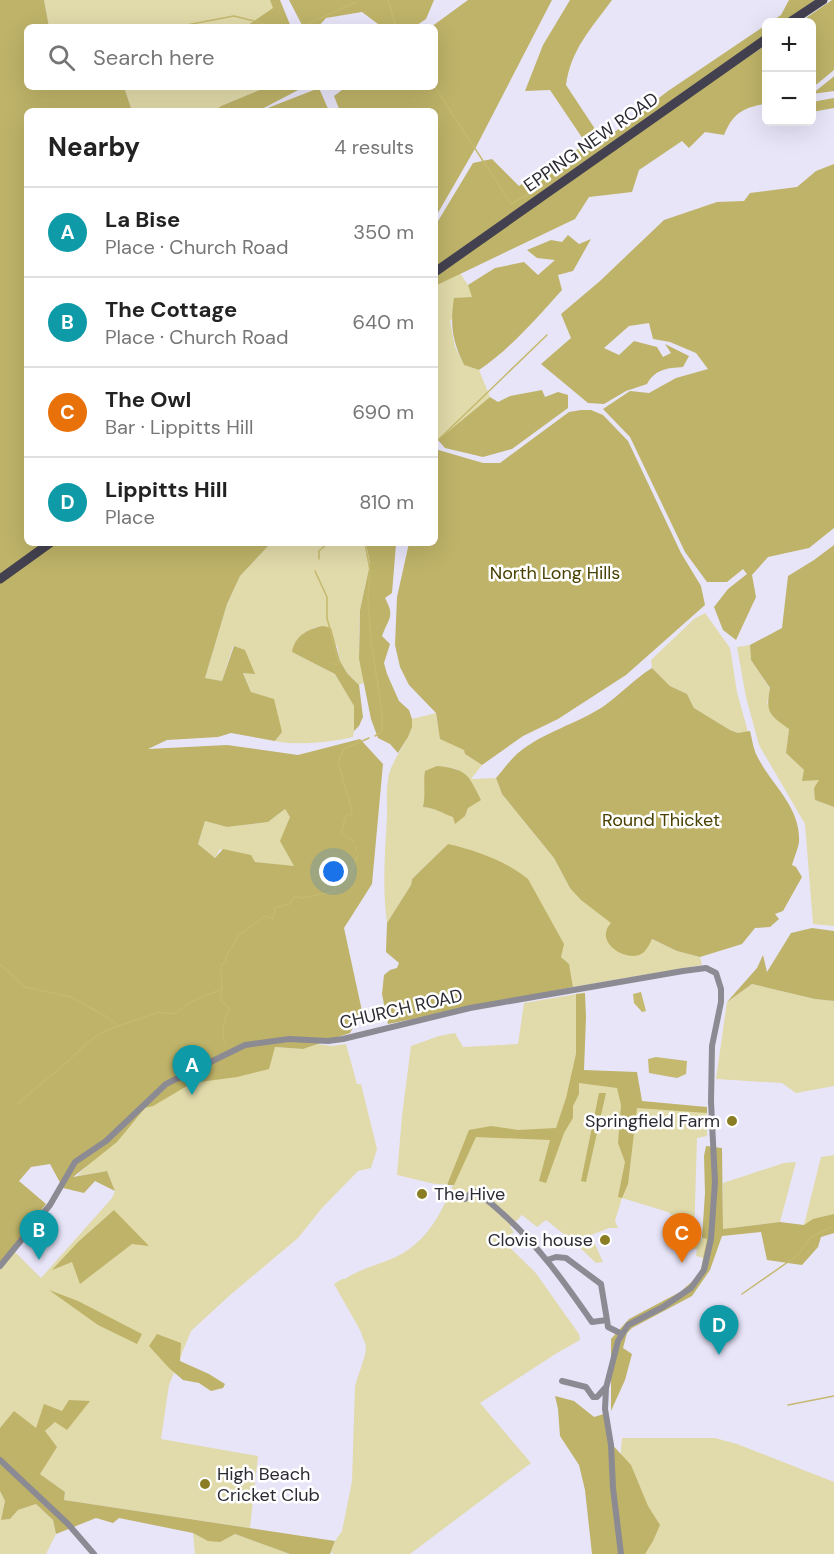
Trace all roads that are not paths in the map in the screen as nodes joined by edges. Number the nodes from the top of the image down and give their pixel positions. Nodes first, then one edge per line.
1 (823, 0) edge
2 (796, 18) edge
3 (762, 42) edge
4 (438, 270) edge
5 (46, 546) edge
6 (0, 579) edge
7 (465, 1200) dead end
8 (547, 1260) junction
9 (0, 1266) edge
10 (607, 1320) junction
11 (622, 1334) junction
12 (562, 1381) dead end
13 (606, 1388) junction
14 (0, 1460) edge
15 (94, 1554) edge
16 (621, 1554) edge

1 - 2 main road
3 - 4 main road, EPPING NEW ROAD
5 - 6 main road
7 - 8 street
8 - 10 street
8 - 10 street
9 - 11 street, CHURCH ROAD
10 - 11 street
11 - 13 street
12 - 13 street
13 - 16 street
14 - 15 street

